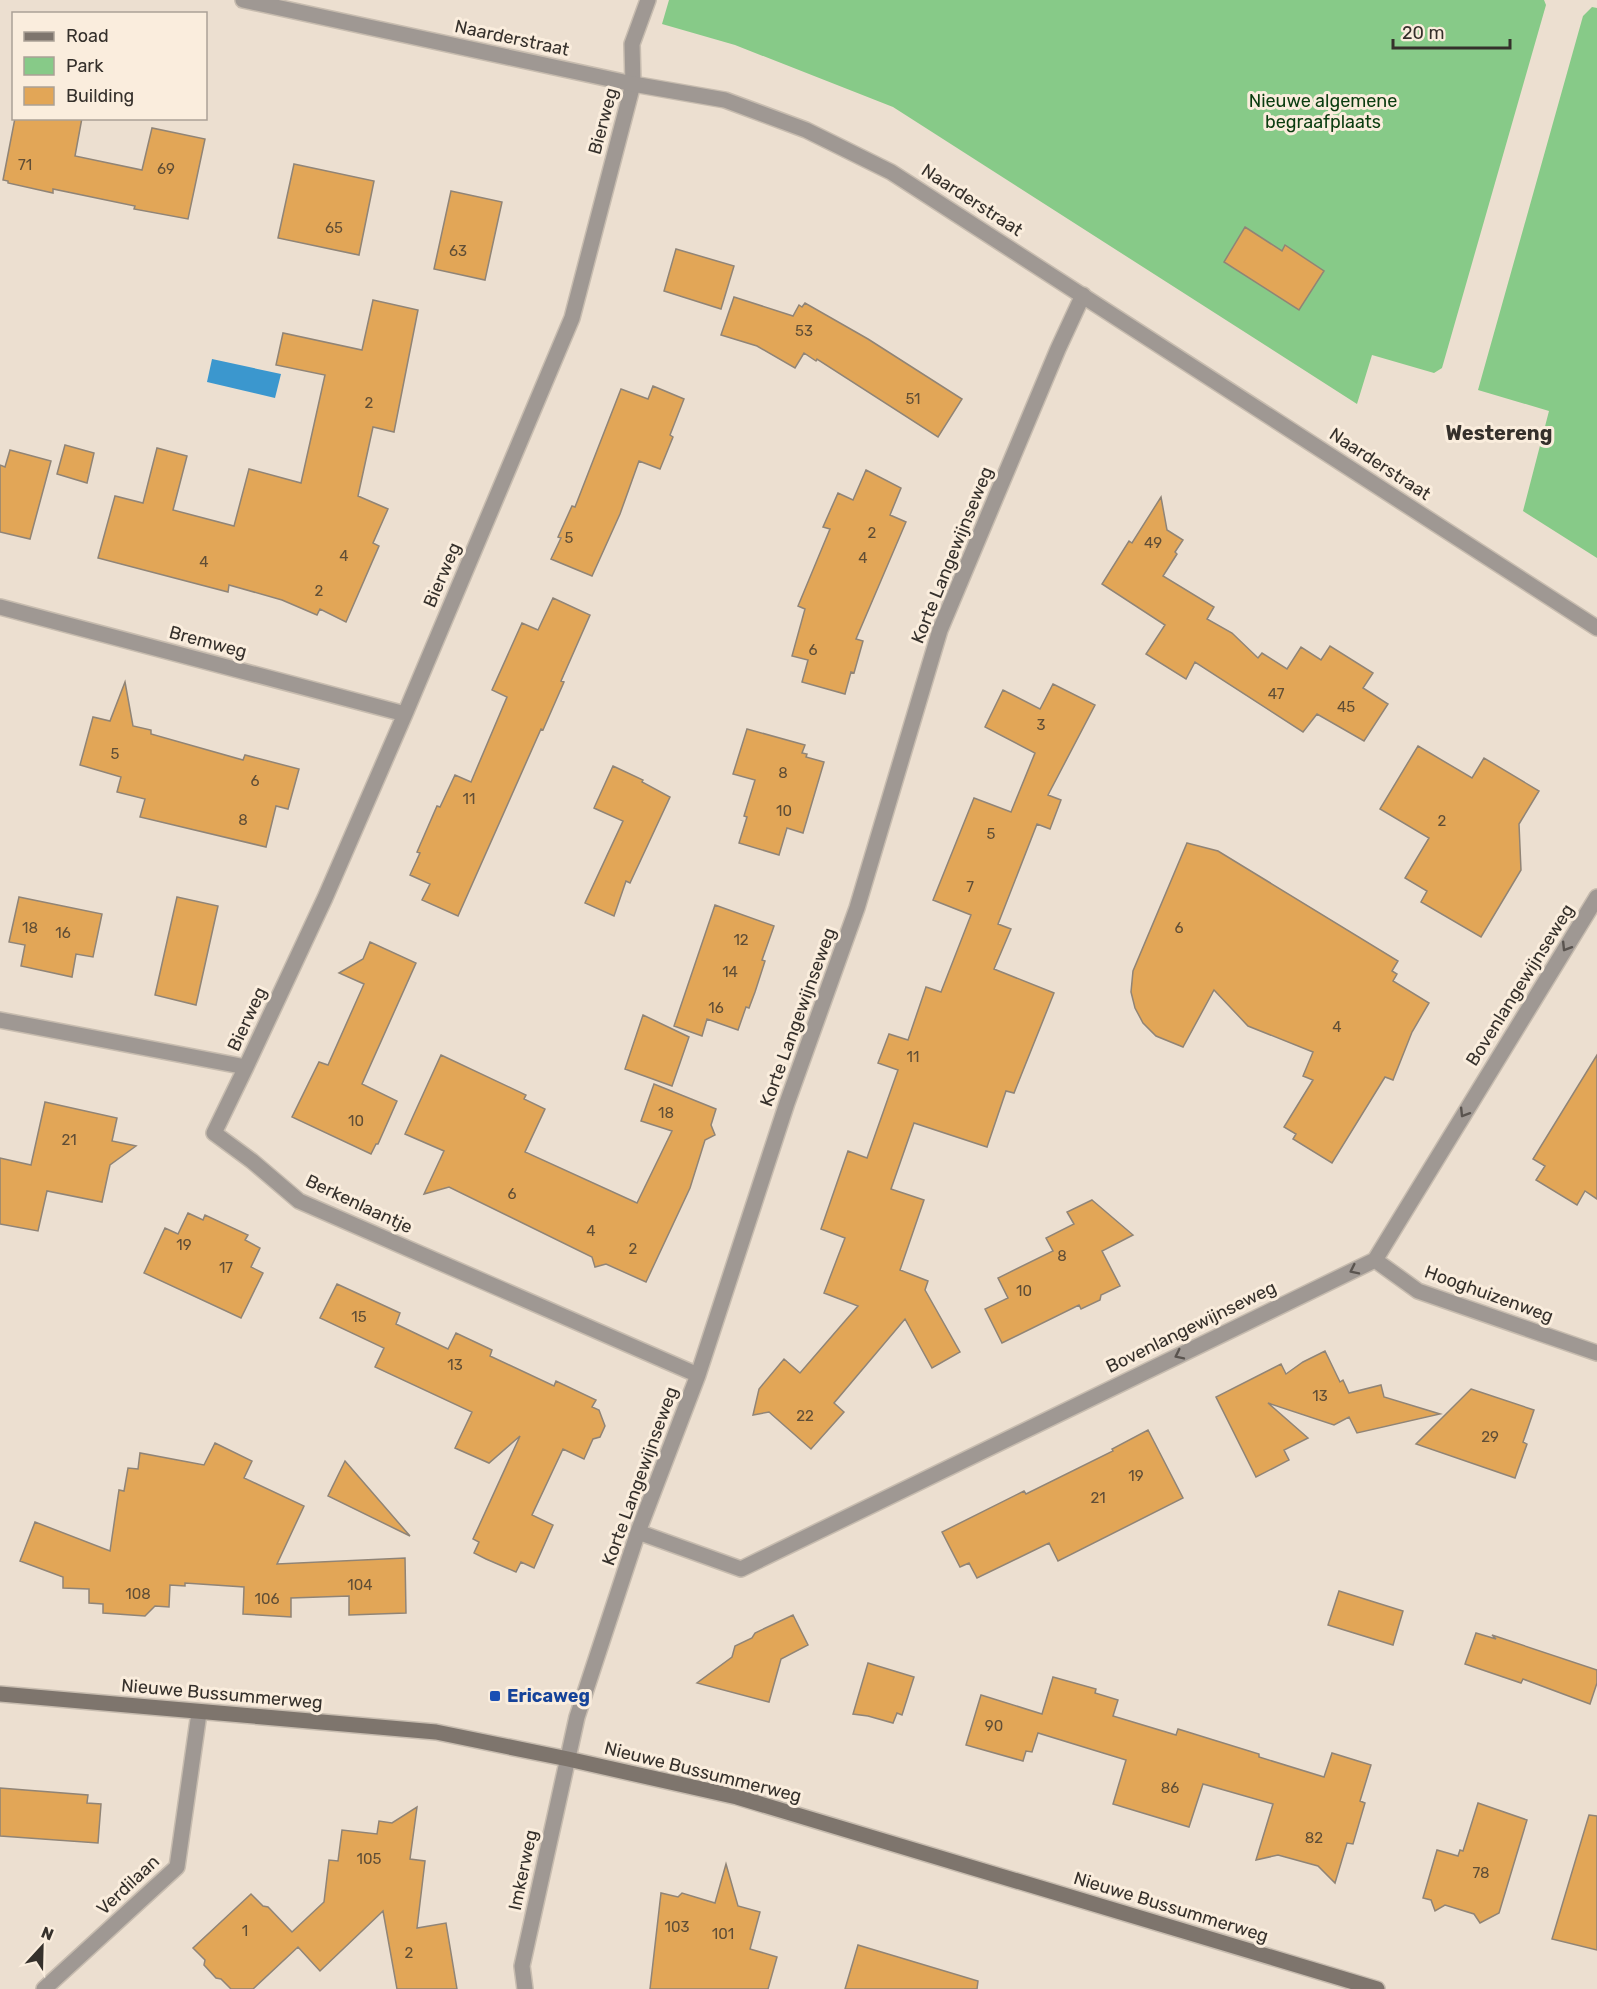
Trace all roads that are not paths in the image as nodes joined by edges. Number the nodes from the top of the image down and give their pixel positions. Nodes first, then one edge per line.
1 (243, 0) edge
2 (648, 0) edge
3 (633, 84) junction
4 (1083, 295) junction
5 (0, 607) edge
6 (1597, 628) edge
7 (405, 714) junction
8 (1597, 897) edge
9 (0, 1020) edge
10 (246, 1067) junction
11 (1374, 1260) junction
12 (1597, 1353) edge
13 (698, 1375) junction
14 (638, 1532) junction
15 (0, 1694) edge
16 (199, 1713) junction
17 (568, 1759) junction
18 (44, 1989) edge
19 (525, 1989) edge
20 (1377, 1989) edge

1 - 3 street, Naarderstraat
2 - 3 street, Bierweg
3 - 4 street, Naarderstraat
3 - 7 street, Bierweg
4 - 6 street, Naarderstraat
4 - 13 street, Korte Langewijnseweg
5 - 7 street, Bremweg
7 - 10 street, Bierweg
8 -> 11 street, Bovenlangewijnseweg
9 - 10 street
10 - 13 street, Berkenlaantje
11 - 12 street, Hooghuizenweg
11 -> 14 street, Bovenlangewijnseweg
13 - 14 street, Korte Langewijnseweg
14 - 17 street, Korte Langewijnseweg
15 - 16 main road, Nieuwe Bussummerweg
16 - 17 main road, Nieuwe Bussummerweg
16 - 18 street, Verdilaan
17 - 19 street, Imkerweg
17 - 20 main road, Nieuwe Bussummerweg

